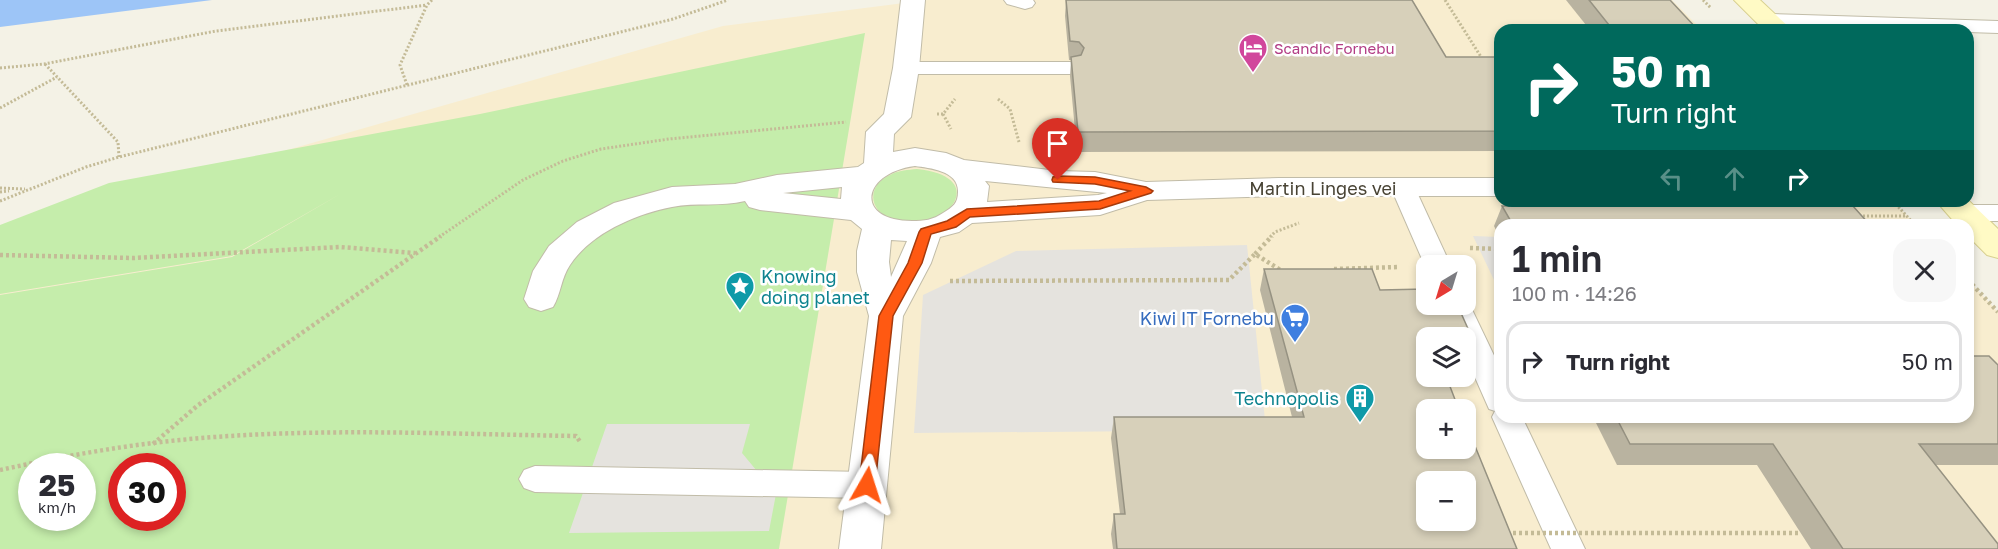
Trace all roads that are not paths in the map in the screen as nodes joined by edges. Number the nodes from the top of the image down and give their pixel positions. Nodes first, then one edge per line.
1 (913, 0) edge
2 (1760, 11) edge
3 (1953, 24) edge
4 (1974, 25) edge
5 (1998, 27) edge
6 (906, 68) junction
7 (1070, 68) edge
8 (897, 117) junction
9 (928, 158) junction
10 (961, 169) junction
11 (872, 171) junction
12 (1403, 188) junction
13 (1494, 188) edge
14 (1146, 191) junction
15 (735, 194) junction
16 (1957, 207) edge
17 (967, 213) junction
18 (1998, 213) edge
19 (869, 219) junction
20 (1969, 219) edge
21 (1974, 224) edge
22 (926, 232) junction
23 (1998, 247) edge
24 (1433, 255) edge
25 (541, 299) dead end
26 (1461, 315) edge
27 (886, 316) junction
28 (1494, 388) edge
29 (1511, 423) edge
30 (535, 479) dead end
31 (867, 485) junction
32 (860, 549) edge
33 (1568, 549) edge

1 - 6 street
2 - 3 lane
4 - 5 lane
6 - 7 lane
6 - 8 street
8 - 9 street
8 - 11 street
9 - 10 street
9 - 11 street
10 - 14 street, Martin Linges vei
10 - 17 street
11 - 15 street
11 - 19 street
12 - 13 street, Martin Linges vei
12 - 14 street, Martin Linges vei
12 - 24 lane
14 - 17 street, Martin Linges vei
15 - 19 street
15 - 25 street
16 - 18 lane
16 - 20 street
17 - 22 street
19 - 22 street
19 - 27 street
21 - 23 street
22 - 27 street
26 - 28 lane
27 - 31 street
29 - 33 lane
30 - 31 lane
31 - 32 street

